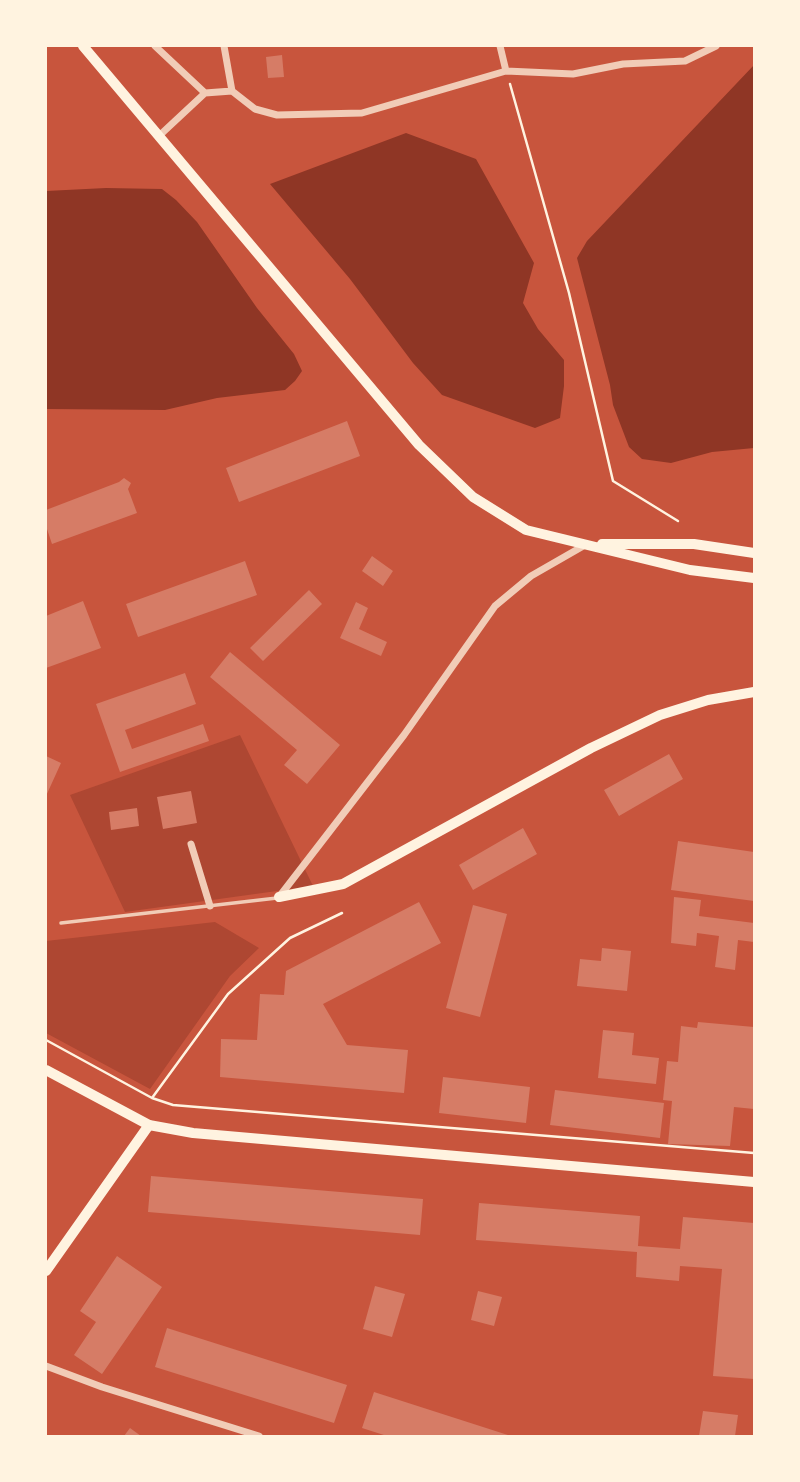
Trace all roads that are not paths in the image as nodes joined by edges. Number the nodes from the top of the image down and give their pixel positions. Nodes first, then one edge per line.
1 (83, 46) edge
2 (155, 46) edge
3 (225, 46) edge
4 (500, 46) edge
5 (716, 46) edge
6 (506, 71) junction
7 (232, 91) junction
8 (205, 93) junction
9 (160, 135) junction
10 (585, 544) junction
11 (754, 553) edge
12 (754, 578) edge
13 (754, 692) edge
14 (191, 844) dead end
15 (279, 897) junction
16 (210, 906) junction
17 (61, 923) dead end
18 (46, 1070) edge
19 (149, 1125) junction
20 (754, 1182) edge
21 (46, 1271) edge
22 (46, 1366) edge
23 (259, 1437) edge

1 - 9 main road
2 - 8 street
3 - 7 street
4 - 6 street
5 - 6 street
6 - 7 street
7 - 8 street
8 - 9 street
9 - 10 main road
10 - 11 main road
10 - 12 main road
10 - 15 street
13 - 15 main road
14 - 16 street
15 - 16 lane
16 - 17 lane
18 - 19 main road
19 - 20 main road
19 - 21 main road
22 - 23 street

